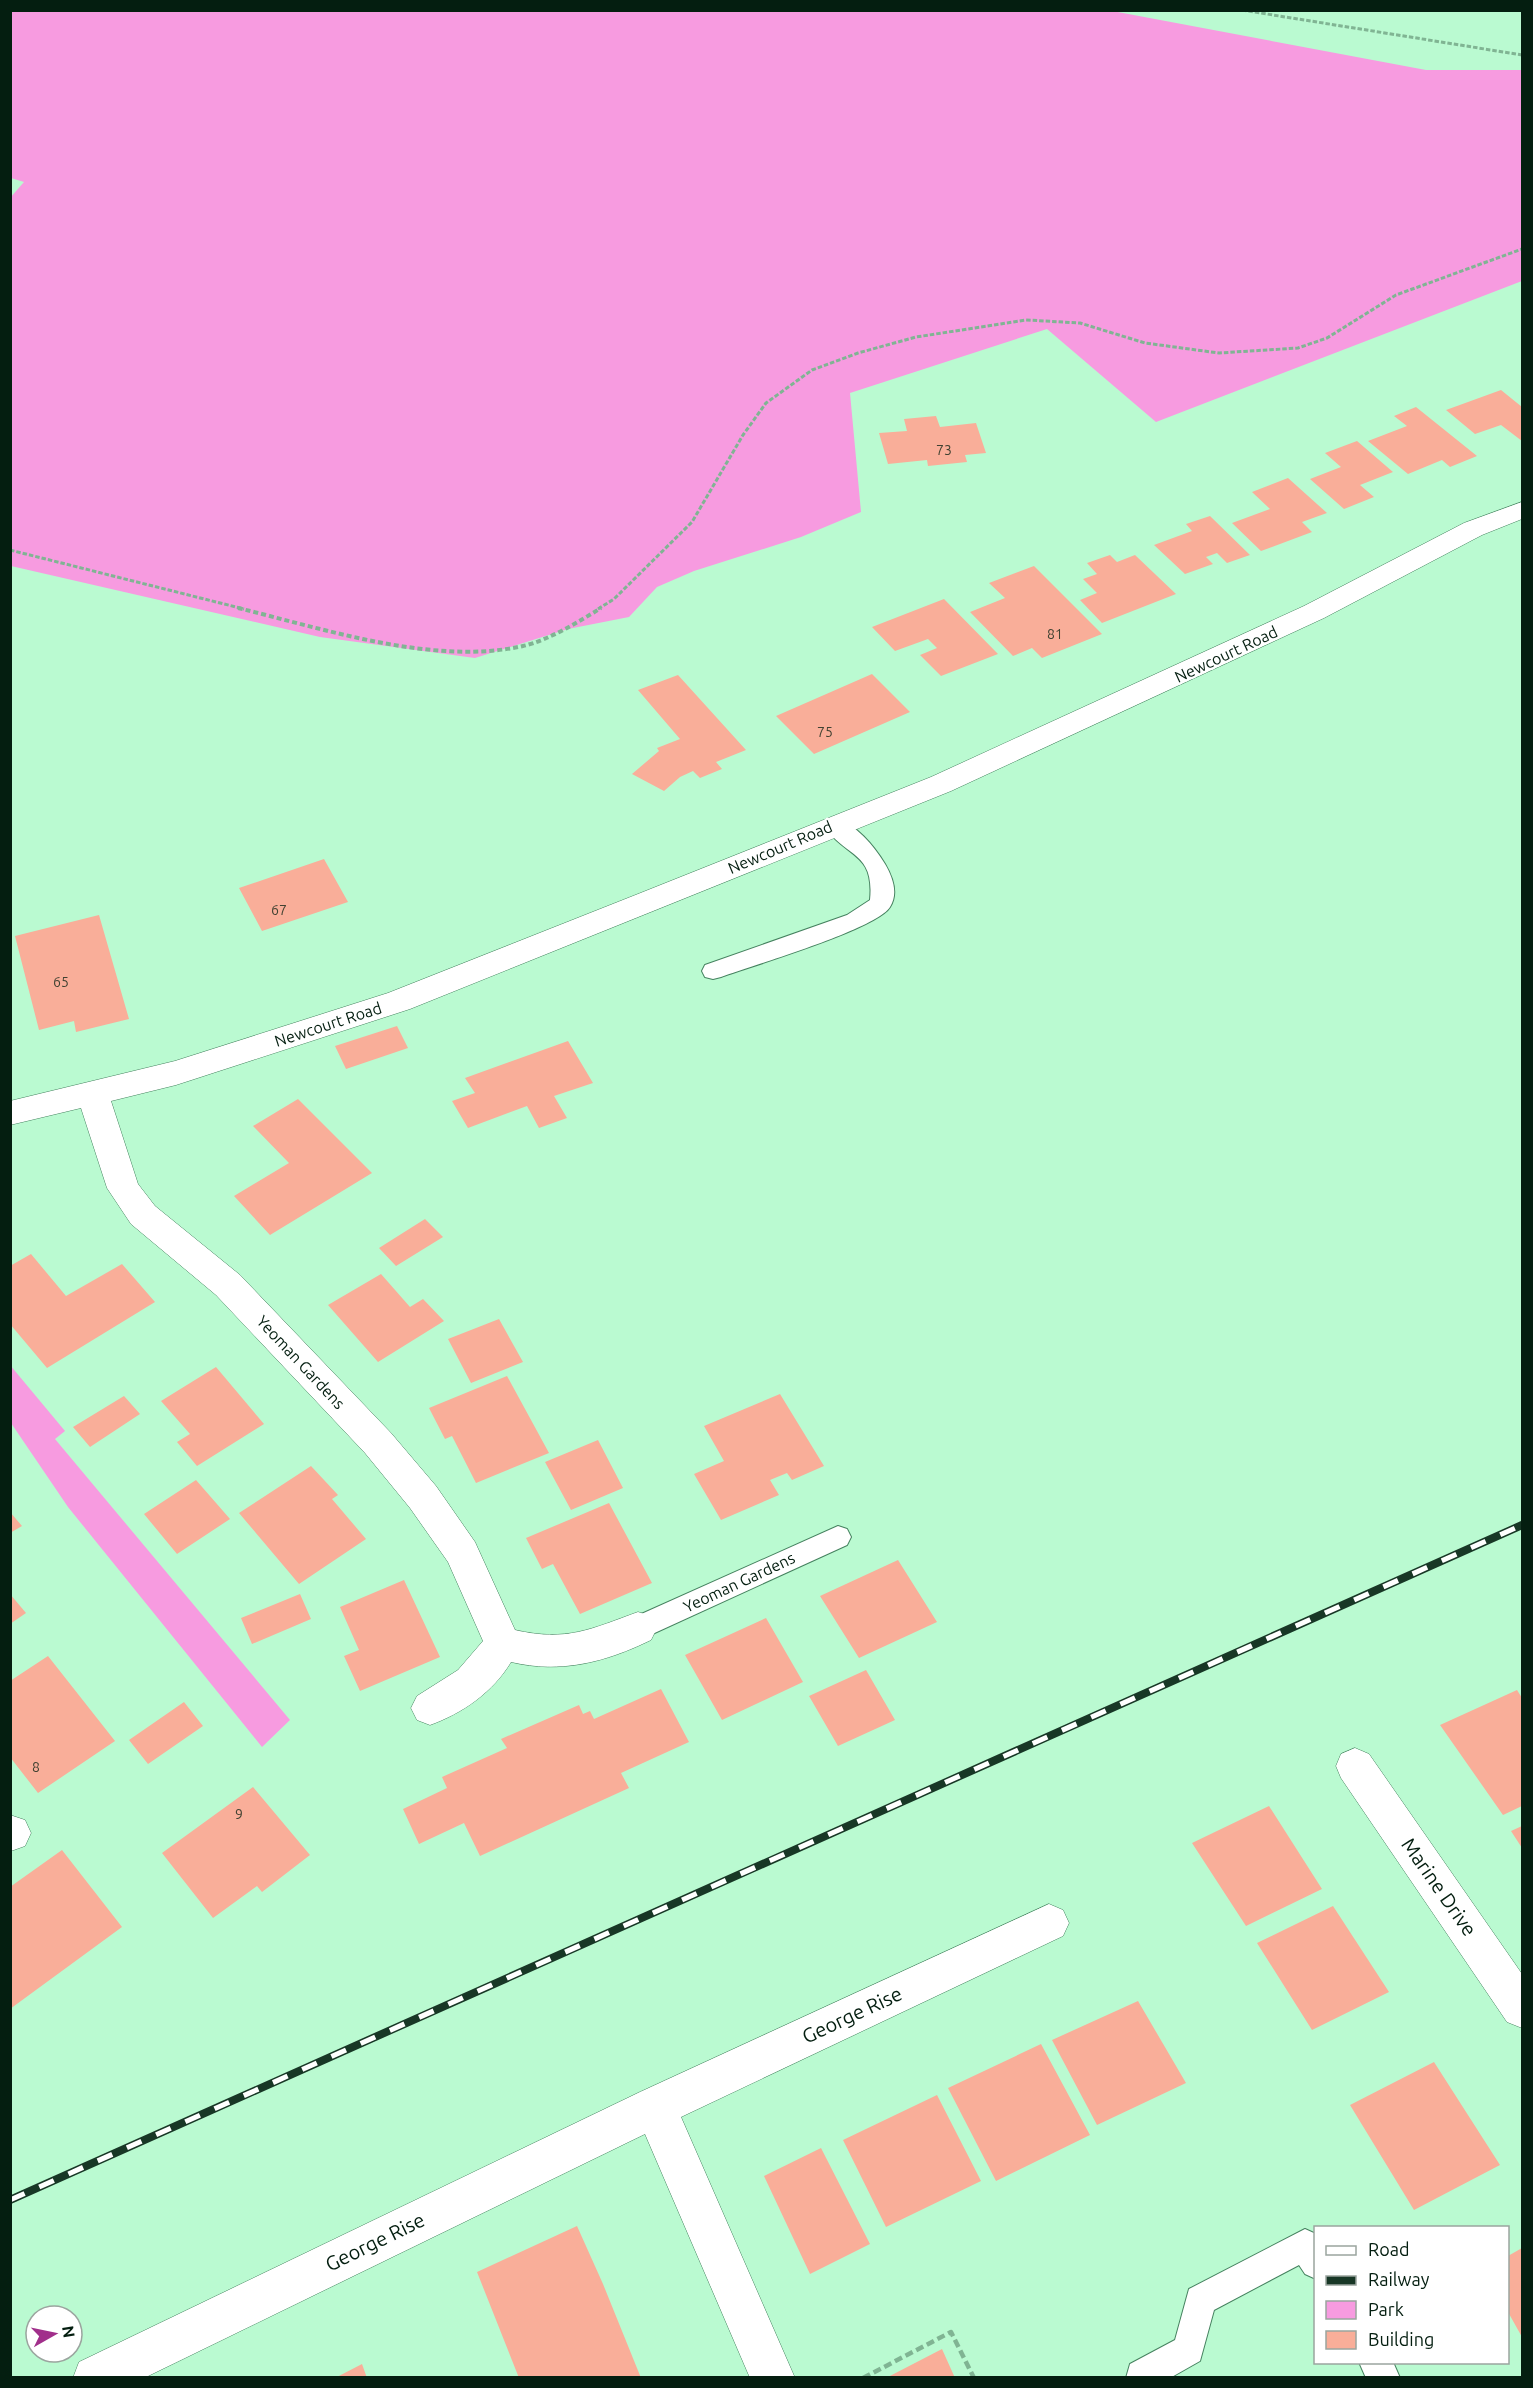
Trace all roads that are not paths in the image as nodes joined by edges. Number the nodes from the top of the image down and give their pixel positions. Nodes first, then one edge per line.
1 (1522, 510) edge
2 (835, 825) junction
3 (713, 971) dead end
4 (92, 1094) junction
5 (10, 1113) edge
6 (838, 1537) dead end
7 (638, 1629) joint
8 (502, 1642) junction
9 (430, 1708) dead end
10 (1355, 1767) dead end
11 (1049, 1923) dead end
12 (1522, 2008) edge
13 (655, 2107) junction
14 (1314, 2260) edge
15 (1376, 2364) edge
16 (1141, 2375) dead end
17 (95, 2378) edge
18 (773, 2378) edge
19 (1383, 2378) edge

1 - 2 street, Newcourt Road
2 - 3 lane
2 - 4 street, Newcourt Road
4 - 5 street, Newcourt Road
4 - 8 street, Yeoman Gardens
6 - 7 lane, Yeoman Gardens
7 - 8 street, Yeoman Gardens
8 - 9 street
10 - 12 street, Marine Drive
11 - 13 street, George Rise
13 - 17 street, George Rise
13 - 18 street
14 - 16 lane
15 - 19 lane

